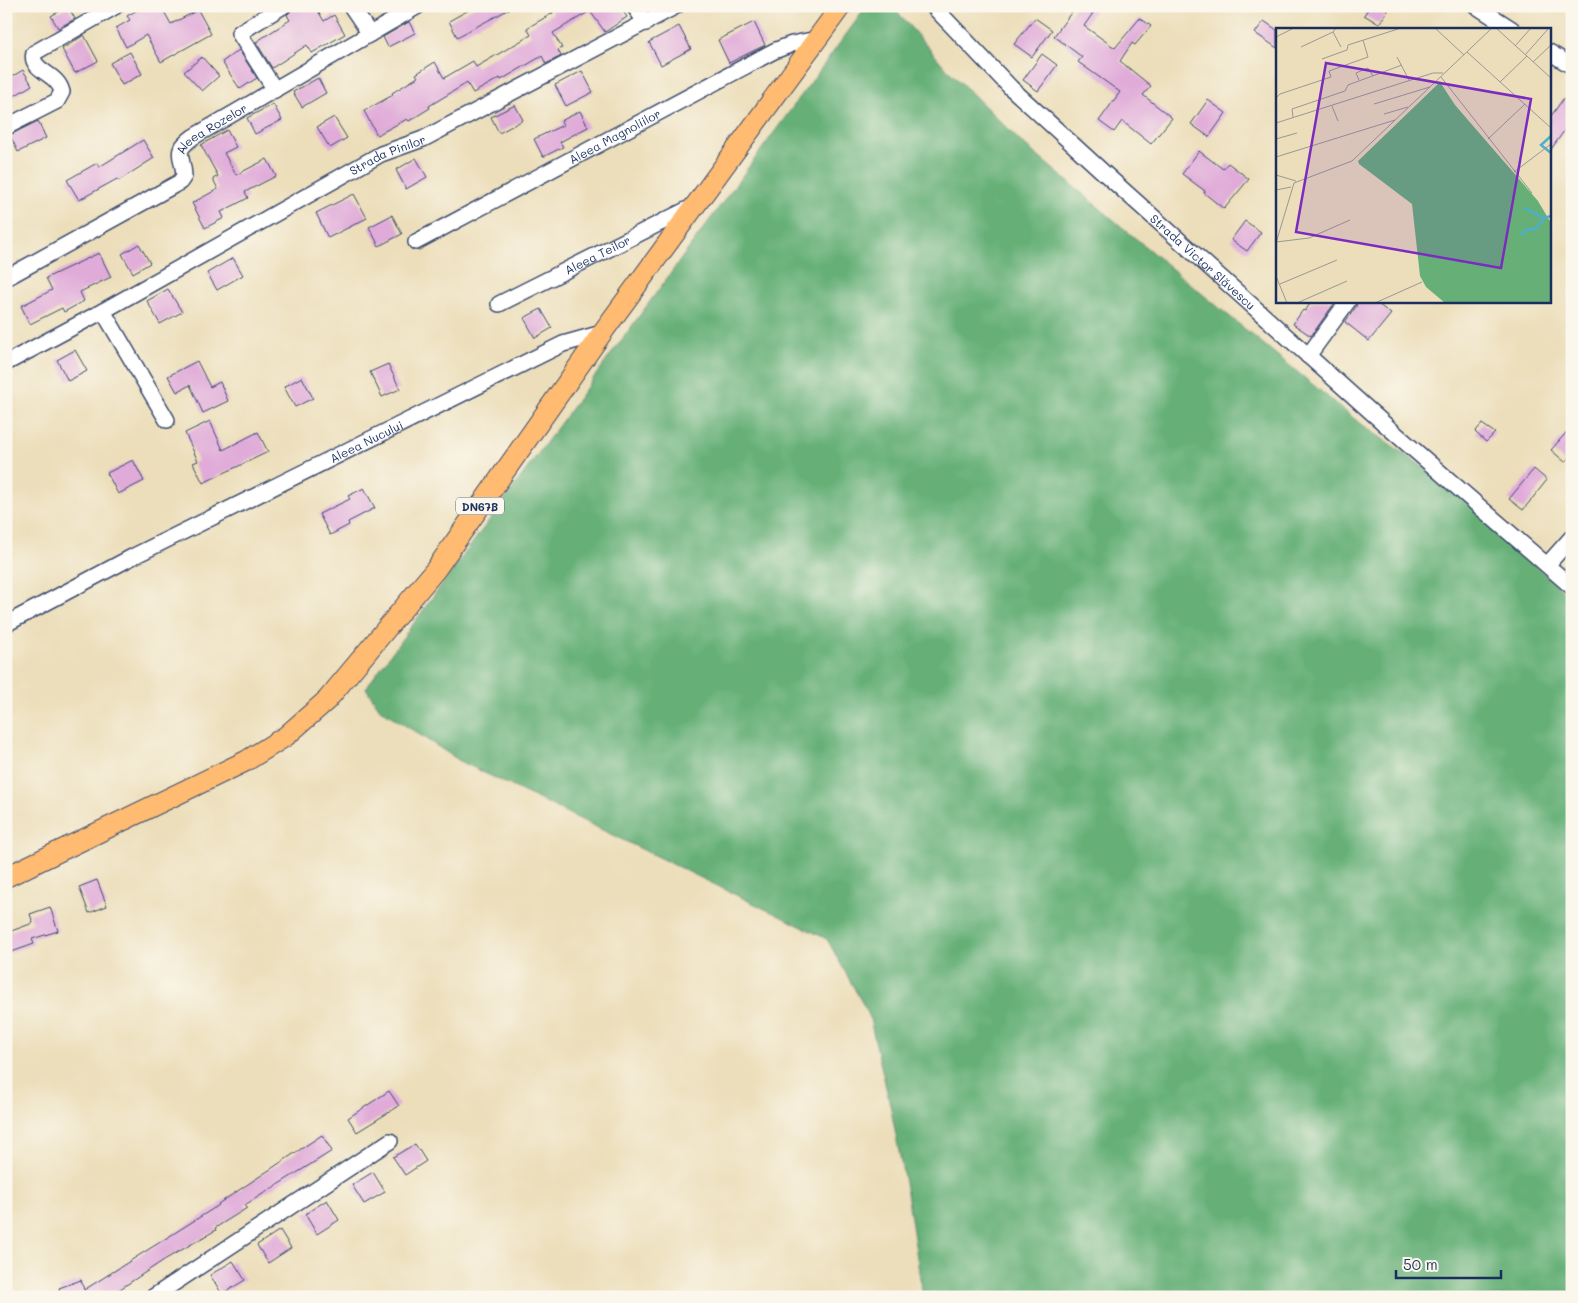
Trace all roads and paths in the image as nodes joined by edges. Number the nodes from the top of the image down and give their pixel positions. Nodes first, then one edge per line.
1 (116, 6) edge
2 (283, 6) edge
3 (352, 6) edge
4 (418, 6) edge
5 (634, 6) edge
6 (676, 6) edge
7 (841, 6) edge
8 (933, 6) edge
9 (1476, 6) edge
10 (646, 23) junction
11 (1510, 28) edge
12 (370, 34) junction
13 (817, 39) junction
14 (1550, 53) edge
15 (1572, 66) edge
16 (275, 90) junction
17 (6, 127) edge
18 (695, 206) junction
19 (416, 242) dead end
20 (6, 278) edge
21 (1347, 302) edge
22 (499, 304) dead end
23 (103, 311) junction
24 (602, 333) junction
25 (1308, 356) junction
26 (6, 363) edge
27 (167, 420) dead end
28 (1572, 537) edge
29 (1547, 565) junction
30 (1572, 587) edge
31 (6, 624) edge
32 (6, 877) edge
33 (390, 1142) dead end
34 (153, 1297) edge

1 - 17 street
2 - 16 street
3 - 12 street
4 - 12 street, Aleea Rozelor
5 - 10 street
6 - 10 street, Strada Pinilor
7 - 13 main road, DN67B
8 - 25 street, Strada Victor Slăvescu
9 - 11 street
10 - 23 street, Strada Pinilor
12 - 16 street, Aleea Rozelor
13 - 18 main road, DN67B
13 - 19 street, Aleea Magnoliilor
14 - 15 street
16 - 20 street, Aleea Rozelor
18 - 22 street, Aleea Teilor
18 - 24 main road, DN67B
21 - 25 street
23 - 26 street, Strada Pinilor
23 - 27 street
24 - 31 street, Aleea Nucului
24 - 32 main road, DN67B
25 - 29 street, Strada Victor Slăvescu
28 - 29 street
29 - 30 street, Strada Victor Slăvescu
33 - 34 street

